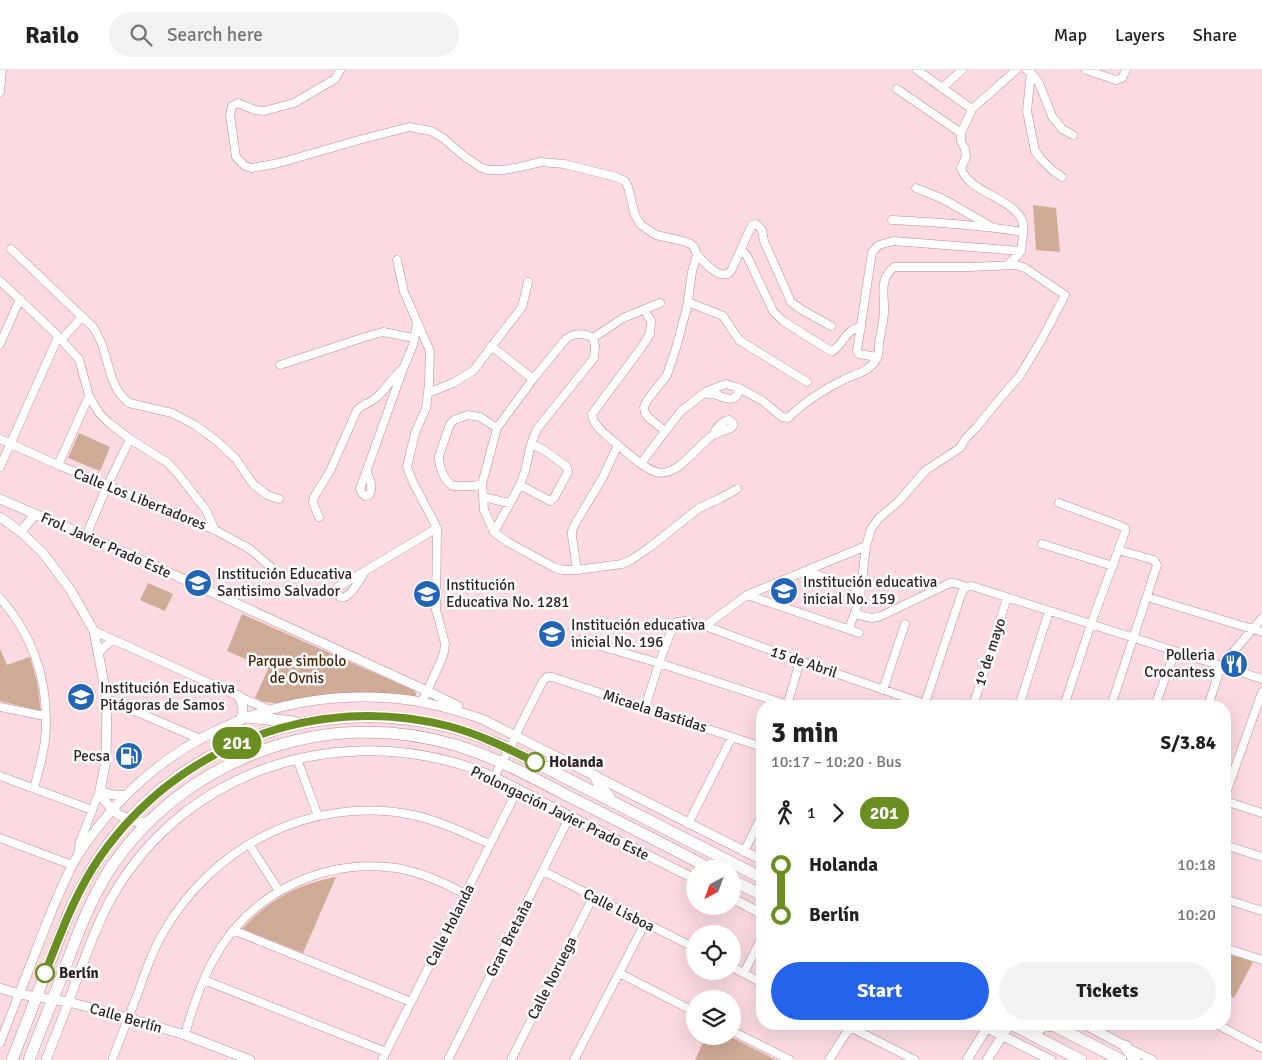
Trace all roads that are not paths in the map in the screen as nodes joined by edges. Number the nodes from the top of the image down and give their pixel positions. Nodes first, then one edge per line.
1 (2, 70) edge
2 (340, 70) edge
3 (917, 70) edge
4 (962, 70) edge
5 (1016, 70) edge
6 (1086, 70) edge
7 (1126, 70) edge
8 (1029, 72) edge
9 (897, 88) dead end
10 (942, 88) junction
11 (0, 92) edge
12 (972, 109) junction
13 (961, 133) junction
14 (1073, 135) dead end
15 (1062, 178) dead end
16 (916, 188) dead end
17 (892, 220) dead end
18 (992, 227) junction
19 (1023, 232) junction
20 (11, 249) dead end
21 (1021, 251) junction
22 (740, 253) junction
23 (697, 254) junction
24 (397, 260) dead end
25 (1007, 265) junction
26 (0, 281) edge
27 (528, 282) dead end
28 (20, 299) junction
29 (688, 302) junction
30 (660, 303) dead end
31 (644, 310) junction
32 (82, 317) junction
33 (417, 322) junction
34 (831, 326) dead end
35 (861, 327) junction
36 (414, 338) junction
37 (593, 338) junction
38 (59, 339) junction
39 (0, 344) edge
40 (491, 346) junction
41 (878, 357) junction
42 (280, 365) dead end
43 (403, 369) junction
44 (533, 378) junction
45 (807, 382) dead end
46 (739, 388) junction
47 (428, 393) junction
48 (704, 393) junction
49 (89, 396) junction
50 (497, 428) junction
51 (666, 431) junction
52 (713, 435) dead end
53 (130, 439) junction
54 (0, 440) edge
55 (10, 444) junction
56 (530, 444) junction
57 (618, 445) junction
58 (641, 463) junction
59 (58, 466) junction
60 (0, 467) edge
61 (367, 472) dead end
62 (482, 484) junction
63 (520, 484) junction
64 (107, 486) junction
65 (736, 489) dead end
66 (483, 497) junction
67 (0, 499) edge
68 (279, 499) dead end
69 (509, 503) junction
70 (1059, 503) dead end
71 (35, 514) junction
72 (0, 517) edge
73 (319, 517) dead end
74 (436, 528) junction
75 (215, 530) junction
76 (21, 532) junction
77 (494, 532) junction
78 (86, 536) junction
79 (1042, 544) dead end
80 (866, 546) junction
81 (1118, 550) junction
82 (1112, 566) junction
83 (273, 569) dead end
84 (576, 570) junction
85 (365, 571) dead end
86 (805, 571) junction
87 (966, 586) junction
88 (860, 593) junction
89 (747, 595) junction
90 (1147, 597) junction
91 (0, 598) edge
92 (1007, 598) junction
93 (1049, 611) junction
94 (855, 614) junction
95 (1262, 618) edge
96 (905, 624) dead end
97 (1091, 624) junction
98 (705, 626) junction
99 (849, 629) junction
100 (1253, 629) junction
101 (94, 631) junction
102 (1262, 632) edge
103 (859, 633) dead end
104 (1133, 638) junction
105 (112, 640) junction
106 (579, 640) dead end
107 (1175, 651) junction
108 (98, 655) junction
109 (800, 661) junction
110 (659, 663) junction
111 (1221, 666) junction
112 (1262, 679) edge
113 (883, 690) junction
114 (427, 691) junction
115 (1262, 692) edge
116 (238, 695) junction
117 (107, 698) junction
118 (770, 700) edge
119 (790, 700) edge
120 (910, 700) edge
121 (928, 700) edge
122 (975, 700) edge
123 (1021, 700) edge
124 (1066, 700) edge
125 (1113, 700) edge
126 (1157, 700) edge
127 (1210, 700) edge
128 (422, 702) junction
129 (0, 707) edge
130 (646, 708) junction
131 (269, 710) junction
132 (46, 716) junction
133 (244, 719) junction
134 (482, 719) junction
135 (303, 723) junction
136 (516, 736) junction
137 (732, 737) junction
138 (200, 739) junction
139 (756, 745) edge
140 (509, 749) junction
141 (297, 759) junction
142 (502, 763) junction
143 (0, 776) edge
144 (596, 776) junction
145 (494, 777) junction
146 (1231, 779) edge
147 (34, 788) junction
148 (518, 789) junction
149 (100, 790) junction
150 (125, 795) junction
151 (614, 803) junction
152 (1231, 804) edge
153 (112, 809) junction
154 (92, 810) junction
155 (1262, 813) edge
156 (318, 816) junction
157 (570, 816) junction
158 (130, 819) junction
159 (148, 822) junction
160 (688, 824) junction
161 (756, 827) edge
162 (1, 842) edge
163 (249, 844) junction
164 (490, 844) junction
165 (1231, 847) edge
166 (744, 852) junction
167 (78, 856) junction
168 (688, 857) junction
169 (756, 857) edge
170 (1262, 857) edge
171 (690, 860) edge
172 (694, 860) edge
173 (72, 865) junction
174 (543, 871) junction
175 (756, 873) edge
176 (686, 875) edge
177 (741, 885) edge
178 (279, 891) junction
179 (756, 893) edge
180 (465, 894) junction
181 (594, 897) junction
182 (1231, 901) edge
183 (741, 903) edge
184 (756, 911) edge
185 (1262, 911) edge
186 (645, 923) junction
187 (233, 930) junction
188 (686, 944) edge
189 (756, 948) edge
190 (1231, 950) edge
191 (1262, 960) edge
192 (741, 972) edge
193 (619, 973) junction
194 (744, 973) junction
195 (204, 980) junction
196 (756, 980) edge
197 (0, 988) edge
198 (19, 994) junction
199 (36, 997) junction
200 (53, 999) junction
201 (69, 1002) junction
202 (411, 1002) junction
203 (686, 1007) edge
204 (128, 1018) junction
205 (844, 1030) edge
206 (857, 1030) edge
207 (982, 1030) edge
208 (993, 1030) edge
209 (1006, 1030) edge
210 (1022, 1030) edge
211 (1037, 1030) edge
212 (1064, 1030) edge
213 (1095, 1030) edge
214 (1228, 1030) edge
215 (185, 1035) junction
216 (741, 1036) edge
217 (1003, 1036) junction
218 (1038, 1038) junction
219 (0, 1044) edge
220 (1125, 1046) junction
221 (1262, 1048) edge
222 (386, 1052) junction
223 (901, 1053) junction
224 (12, 1060) edge
225 (29, 1060) edge
226 (46, 1060) edge
227 (112, 1060) edge
228 (250, 1060) edge
229 (382, 1060) edge
230 (448, 1060) edge
231 (511, 1060) edge
232 (574, 1060) edge
233 (790, 1060) edge
234 (829, 1060) edge
235 (896, 1060) edge
236 (915, 1060) edge
237 (967, 1060) edge
238 (988, 1060) edge
239 (1051, 1060) edge
240 (1081, 1060) edge
241 (1121, 1060) edge
242 (1135, 1060) edge
243 (1154, 1060) edge

1 - 11 street
2 - 23 street
3 - 10 street
4 - 10 street
5 - 12 street
6 - 7 street
8 - 14 street
8 - 15 street
9 - 13 street
10 - 12 street
12 - 13 street
13 - 19 street
16 - 18 street
17 - 18 street
18 - 19 street
19 - 21 street
20 - 32 street
21 - 25 street
21 - 35 street
22 - 23 street
22 - 34 street
22 - 35 street
23 - 29 street
24 - 33 street
25 - 41 street
25 - 80 street
26 - 28 street
27 - 40 street
28 - 38 street
28 - 39 street
29 - 45 street
29 - 51 street
30 - 31 street
31 - 37 street
31 - 57 street
32 - 38 street
32 - 68 street
33 - 36 street
33 - 47 street
35 - 41 street
36 - 42 street
36 - 43 street
37 - 44 street
37 - 56 street
38 - 49 street
38 - 55 street
40 - 44 street
40 - 47 street
41 - 46 street
43 - 61 street
43 - 73 street
44 - 50 street
46 - 48 street
46 - 48 street
47 - 74 street
48 - 51 street
49 - 53 street
49 - 59 street
50 - 62 street
50 - 62 street
51 - 58 street
52 - 58 street
53 - 64 street
53 - 75 street
54 - 55 street, Calle Los Libertadores
55 - 59 street, Calle Los Libertadores
55 - 60 street
56 - 63 street
56 - 63 street
57 - 58 street
57 - 84 street
59 - 64 street, Calle Los Libertadores
62 - 66 street
63 - 69 street
64 - 75 street, Calle Los Libertadores
64 - 78 street
65 - 84 street
66 - 69 street
66 - 77 street
67 - 71 street, Frol. Javier Prado Este
69 - 77 street
70 - 81 street
71 - 76 street
71 - 78 street, Frol. Javier Prado Este
72 - 76 street
74 - 85 street
74 - 114 street
75 - 83 street, Calle Los Libertadores
76 - 101 street
77 - 84 street
78 - 114 street, Frol. Javier Prado Este
79 - 82 street
80 - 86 street
80 - 88 street
81 - 82 street
81 - 90 street
82 - 97 street
86 - 88 street
86 - 89 street
87 - 92 street
87 - 94 street
87 - 121 street
88 - 94 street
89 - 98 street
89 - 99 street
90 - 100 street
90 - 104 street
91 - 132 street
92 - 93 street
92 - 122 street, 1º de mayo
93 - 97 street
93 - 123 street
94 - 99 street
95 - 100 street
96 - 113 street
97 - 104 street
97 - 124 street
98 - 109 street, 15 de Abril
98 - 110 street, 15 de Abril
99 - 103 street
100 - 102 street
100 - 111 street
101 - 105 street
101 - 108 street
104 - 107 street
104 - 125 street
105 - 108 street
105 - 116 street
106 - 110 street
107 - 111 street
107 - 126 street
108 - 117 street
109 - 113 street, 15 de Abril
109 - 119 street
110 - 118 street
110 - 130 street
111 - 112 street
111 - 127 street
113 - 120 street, 15 de Abril
114 - 128 street
114 - 134 street, Frol. Javier Prado Este
115 - 146 street
116 - 131 street
116 - 133 street
117 - 138 street
117 - 149 street
128 - 131 street
128 - 134 street
129 - 132 street
130 - 136 street, Micaela Bastidas
130 - 137 street, Micaela Bastidas
131 - 133 street
132 - 147 street
133 - 135 main road
133 - 138 street
134 - 136 street
135 - 140 main road
135 - 158 main road
136 - 140 street
136 - 144 street
137 - 139 street, Micaela Bastidas
137 - 160 street
138 - 150 street
140 - 142 street
140 - 151 main road
141 - 145 street, Prolongación Javier Prado Este
141 - 156 street
141 - 201 street, Prolongación Javier Prado Este
142 - 145 street
142 - 159 main road, Prolongación Javier Prado Este
142 - 168 main road, Prolongación Javier Prado Este
143 - 147 street
144 - 151 main road
144 - 160 street
145 - 148 street, Prolongación Javier Prado Este
147 - 154 street
148 - 157 street, Prolongación Javier Prado Este
148 - 164 street, Calle Holanda
149 - 150 street
149 - 153 street
149 - 154 street
150 - 153 street
151 - 175 main road
152 - 155 street
153 - 158 street
153 - 167 street
154 - 167 street
156 - 163 street
156 - 164 street
157 - 174 street, Gran Bretaña
157 - 176 street, Prolongación Javier Prado Este
158 - 159 street
158 - 199 main road
159 - 200 main road, Prolongación Javier Prado Este
160 - 166 street
161 - 166 street
162 - 173 street
163 - 178 street
163 - 204 street
164 - 180 street, Calle Holanda
165 - 170 street
166 - 169 street
167 - 173 street
168 - 171 main road
168 - 172 main road, Prolongación Javier Prado Este
173 - 198 street
174 - 181 street, Calle Lisboa
174 - 230 street, Gran Bretaña
177 - 179 main road
178 - 180 street
178 - 187 street
180 - 202 street, Calle Holanda
181 - 186 street, Calle Lisboa
181 - 231 street, Calle Noruega
182 - 185 street
183 - 184 street
186 - 188 street, Calle Lisboa
186 - 193 street
187 - 195 street
187 - 202 street
189 - 194 street
190 - 191 street
192 - 194 street
193 - 203 street
193 - 232 street
194 - 196 street
195 - 215 street
195 - 222 street
197 - 198 street, Calle Berlín
198 - 199 street, Calle Berlín
198 - 219 street
199 - 200 street, Calle Berlín
199 - 224 main road
200 - 201 street, Calle Berlín
200 - 225 main road, Prolongación Javier Prado Este
201 - 204 street, Calle Berlín
201 - 226 street, Prolongación Javier Prado Este
202 - 222 street, Calle Holanda
204 - 215 street, Calle Berlín
204 - 227 street
205 - 234 street
206 - 223 street
207 - 237 street
208 - 217 street
209 - 217 street
210 - 218 main road
211 - 218 main road
212 - 241 main road
213 - 220 street
214 - 221 street
215 - 228 street, Calle Berlín
216 - 233 street
217 - 238 street
217 - 239 street
218 - 240 main road
220 - 242 main road
220 - 243 street
222 - 229 street, Calle Holanda
223 - 235 street
223 - 236 street

